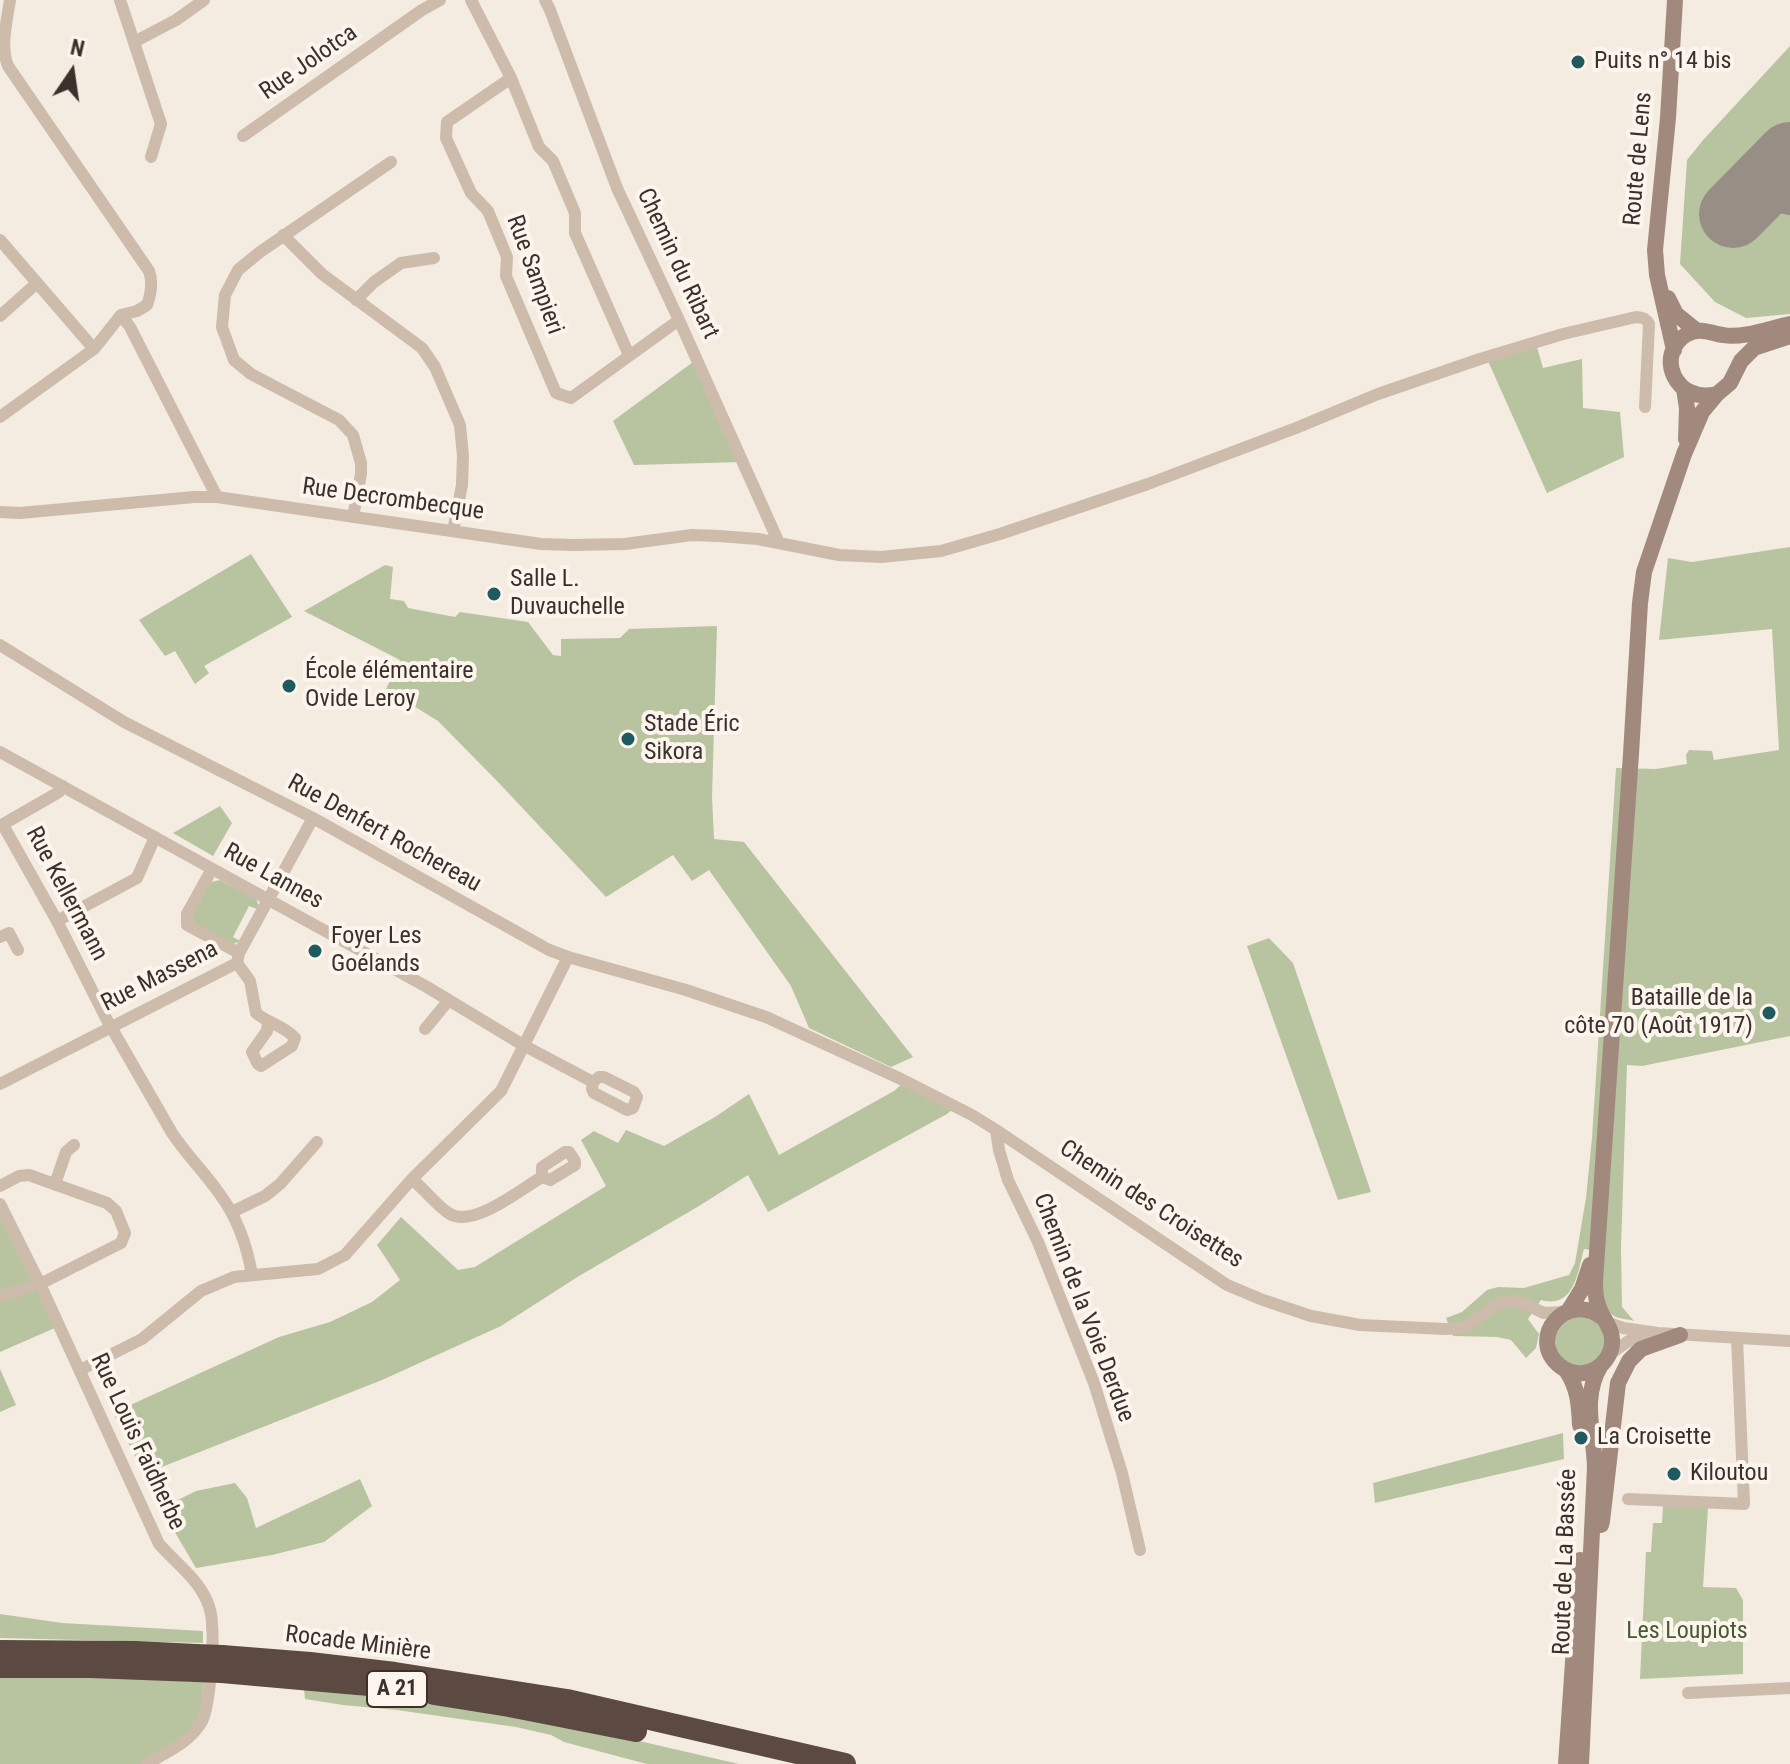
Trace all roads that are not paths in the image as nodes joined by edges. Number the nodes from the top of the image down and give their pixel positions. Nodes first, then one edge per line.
1 (10, 0) edge
2 (120, 0) edge
3 (440, 0) edge
4 (471, 0) edge
5 (545, 0) edge
6 (1675, 0) edge
7 (199, 2) edge
8 (134, 42) junction
9 (511, 78) junction
10 (243, 136) dead end
11 (151, 157) dead end
12 (391, 162) dead end
13 (283, 235) junction
14 (0, 240) edge
15 (434, 258) dead end
16 (1657, 275) junction
17 (37, 283) junction
18 (356, 300) junction
19 (121, 315) junction
20 (0, 316) edge
21 (679, 320) junction
22 (1790, 324) edge
23 (1697, 331) junction
24 (1722, 335) junction
25 (1790, 336) edge
26 (94, 349) junction
27 (629, 355) junction
28 (1672, 357) junction
29 (1647, 362) junction
30 (1737, 367) junction
31 (1684, 389) junction
32 (1717, 394) junction
33 (1645, 407) dead end
34 (0, 416) edge
35 (1684, 454) junction
36 (217, 497) junction
37 (0, 512) edge
38 (353, 517) junction
39 (453, 531) junction
40 (779, 543) junction
41 (0, 645) edge
42 (0, 752) edge
43 (63, 786) junction
44 (313, 818) junction
45 (2, 825) edge
46 (155, 837) junction
47 (212, 869) junction
48 (268, 900) junction
49 (57, 921) junction
50 (0, 937) edge
51 (18, 950) dead end
52 (568, 957) junction
53 (238, 958) junction
54 (449, 1000) junction
55 (766, 1017) joint
56 (268, 1022) dead end
57 (111, 1027) junction
58 (425, 1029) dead end
59 (523, 1045) junction
60 (593, 1082) dead end
61 (0, 1084) edge
62 (996, 1130) junction
63 (317, 1142) dead end
64 (74, 1145) dead end
65 (542, 1177) dead end
66 (412, 1179) junction
67 (55, 1184) junction
68 (0, 1186) edge
69 (0, 1204) edge
70 (232, 1212) junction
71 (1598, 1244) junction
72 (252, 1275) junction
73 (40, 1284) junction
74 (0, 1296) edge
75 (1530, 1308) junction
76 (1567, 1311) junction
77 (1604, 1320) junction
78 (1648, 1332) junction
79 (1680, 1335) junction
80 (1737, 1338) junction
81 (1790, 1341) edge
82 (1547, 1342) junction
83 (1605, 1360) junction
84 (80, 1370) junction
85 (1566, 1370) junction
86 (1628, 1499) dead end
87 (1591, 1545) junction
88 (1140, 1550) dead end
89 (0, 1651) edge
90 (196, 1663) junction
91 (222, 1664) junction
92 (0, 1667) edge
93 (1790, 1688) edge
94 (1688, 1693) dead end
95 (147, 1764) edge
96 (785, 1764) edge
97 (845, 1764) edge
98 (1566, 1764) edge
99 (1581, 1764) edge

1 - 19 street
2 - 8 street
3 - 10 street, Rue Jolotca
4 - 9 street
5 - 21 street, Chemin du Ribart
6 - 16 main road, Route de Lens
7 - 8 street
8 - 11 street
9 - 27 street
9 - 27 street, Rue Sampieri
12 - 13 street
13 - 18 street
13 - 38 street
14 - 17 street
15 - 18 street
16 - 23 main road, Route de Lens
16 - 28 main road, Route de Lens
17 - 20 street
17 - 26 street
18 - 39 street
19 - 26 street
19 - 36 street
21 - 27 street, Rue Sampieri
21 - 40 street, Chemin du Ribart
22 - 24 main road
23 - 24 main road
23 - 28 main road
24 - 30 main road
25 - 30 main road
26 - 34 street
28 - 29 street
28 - 31 main road
29 - 33 street
29 - 40 street, Rue Decrombecque
30 - 32 main road
31 - 32 main road
31 - 35 main road
32 - 35 main road
35 - 71 main road
36 - 37 street, Rue Decrombecque
36 - 38 street, Rue Decrombecque
38 - 39 street, Rue Decrombecque
39 - 40 street, Rue Decrombecque
41 - 44 street, Rue Denfert Rochereau
42 - 43 street, Rue Lannes
43 - 45 street
43 - 46 street, Rue Lannes
44 - 48 street, Rue Massena
44 - 52 street, Rue Denfert Rochereau
45 - 49 street, Rue Kellermann
46 - 47 street, Rue Lannes
46 - 49 street
47 - 48 street, Rue Lannes
47 - 53 street
48 - 53 street, Rue Massena
48 - 54 street, Rue Lannes
49 - 57 street, Rue Kellermann
50 - 51 street
52 - 55 street, Rue Denfert Rochereau
52 - 59 street
53 - 56 street
53 - 57 street, Rue Massena
54 - 58 street
54 - 59 street, Rue Lannes
55 - 62 street, Chemin des Croisettes
57 - 61 street, Rue Massena
57 - 70 street, Rue Kellermann
59 - 60 street, Rue Lannes
59 - 66 street
62 - 75 street, Chemin des Croisettes
62 - 88 street, Chemin de la Voie Derdue
63 - 70 street
64 - 67 street
65 - 66 street
66 - 72 street
67 - 68 street
67 - 73 street
69 - 73 street, Rue Louis Faidherbe
70 - 72 street, Rue Kellermann
71 - 76 main road
71 - 77 main road
72 - 84 street
73 - 74 street
73 - 84 street, Rue Louis Faidherbe
75 - 76 street, Chemin des Croisettes
75 - 82 street
76 - 77 main road
76 - 82 main road
77 - 78 street
77 - 83 main road
78 - 79 street
78 - 83 street
79 - 80 street
79 - 87 main road
80 - 81 street
80 - 86 street
82 - 85 main road
83 - 85 main road
83 - 87 main road, Route de La Bassée
84 - 95 street, Rue Louis Faidherbe
85 - 98 main road, Route de La Bassée
87 - 99 main road, Route de La Bassée
89 - 90 highway, Rocade Minière / A 21
90 - 91 highway, Rocade Minière / A 21, bridge
90 - 92 highway, Rocade Minière / A 21
91 - 96 highway, Rocade Minière / A 21
91 - 97 highway, Rocade Minière / A 21
93 - 94 street

